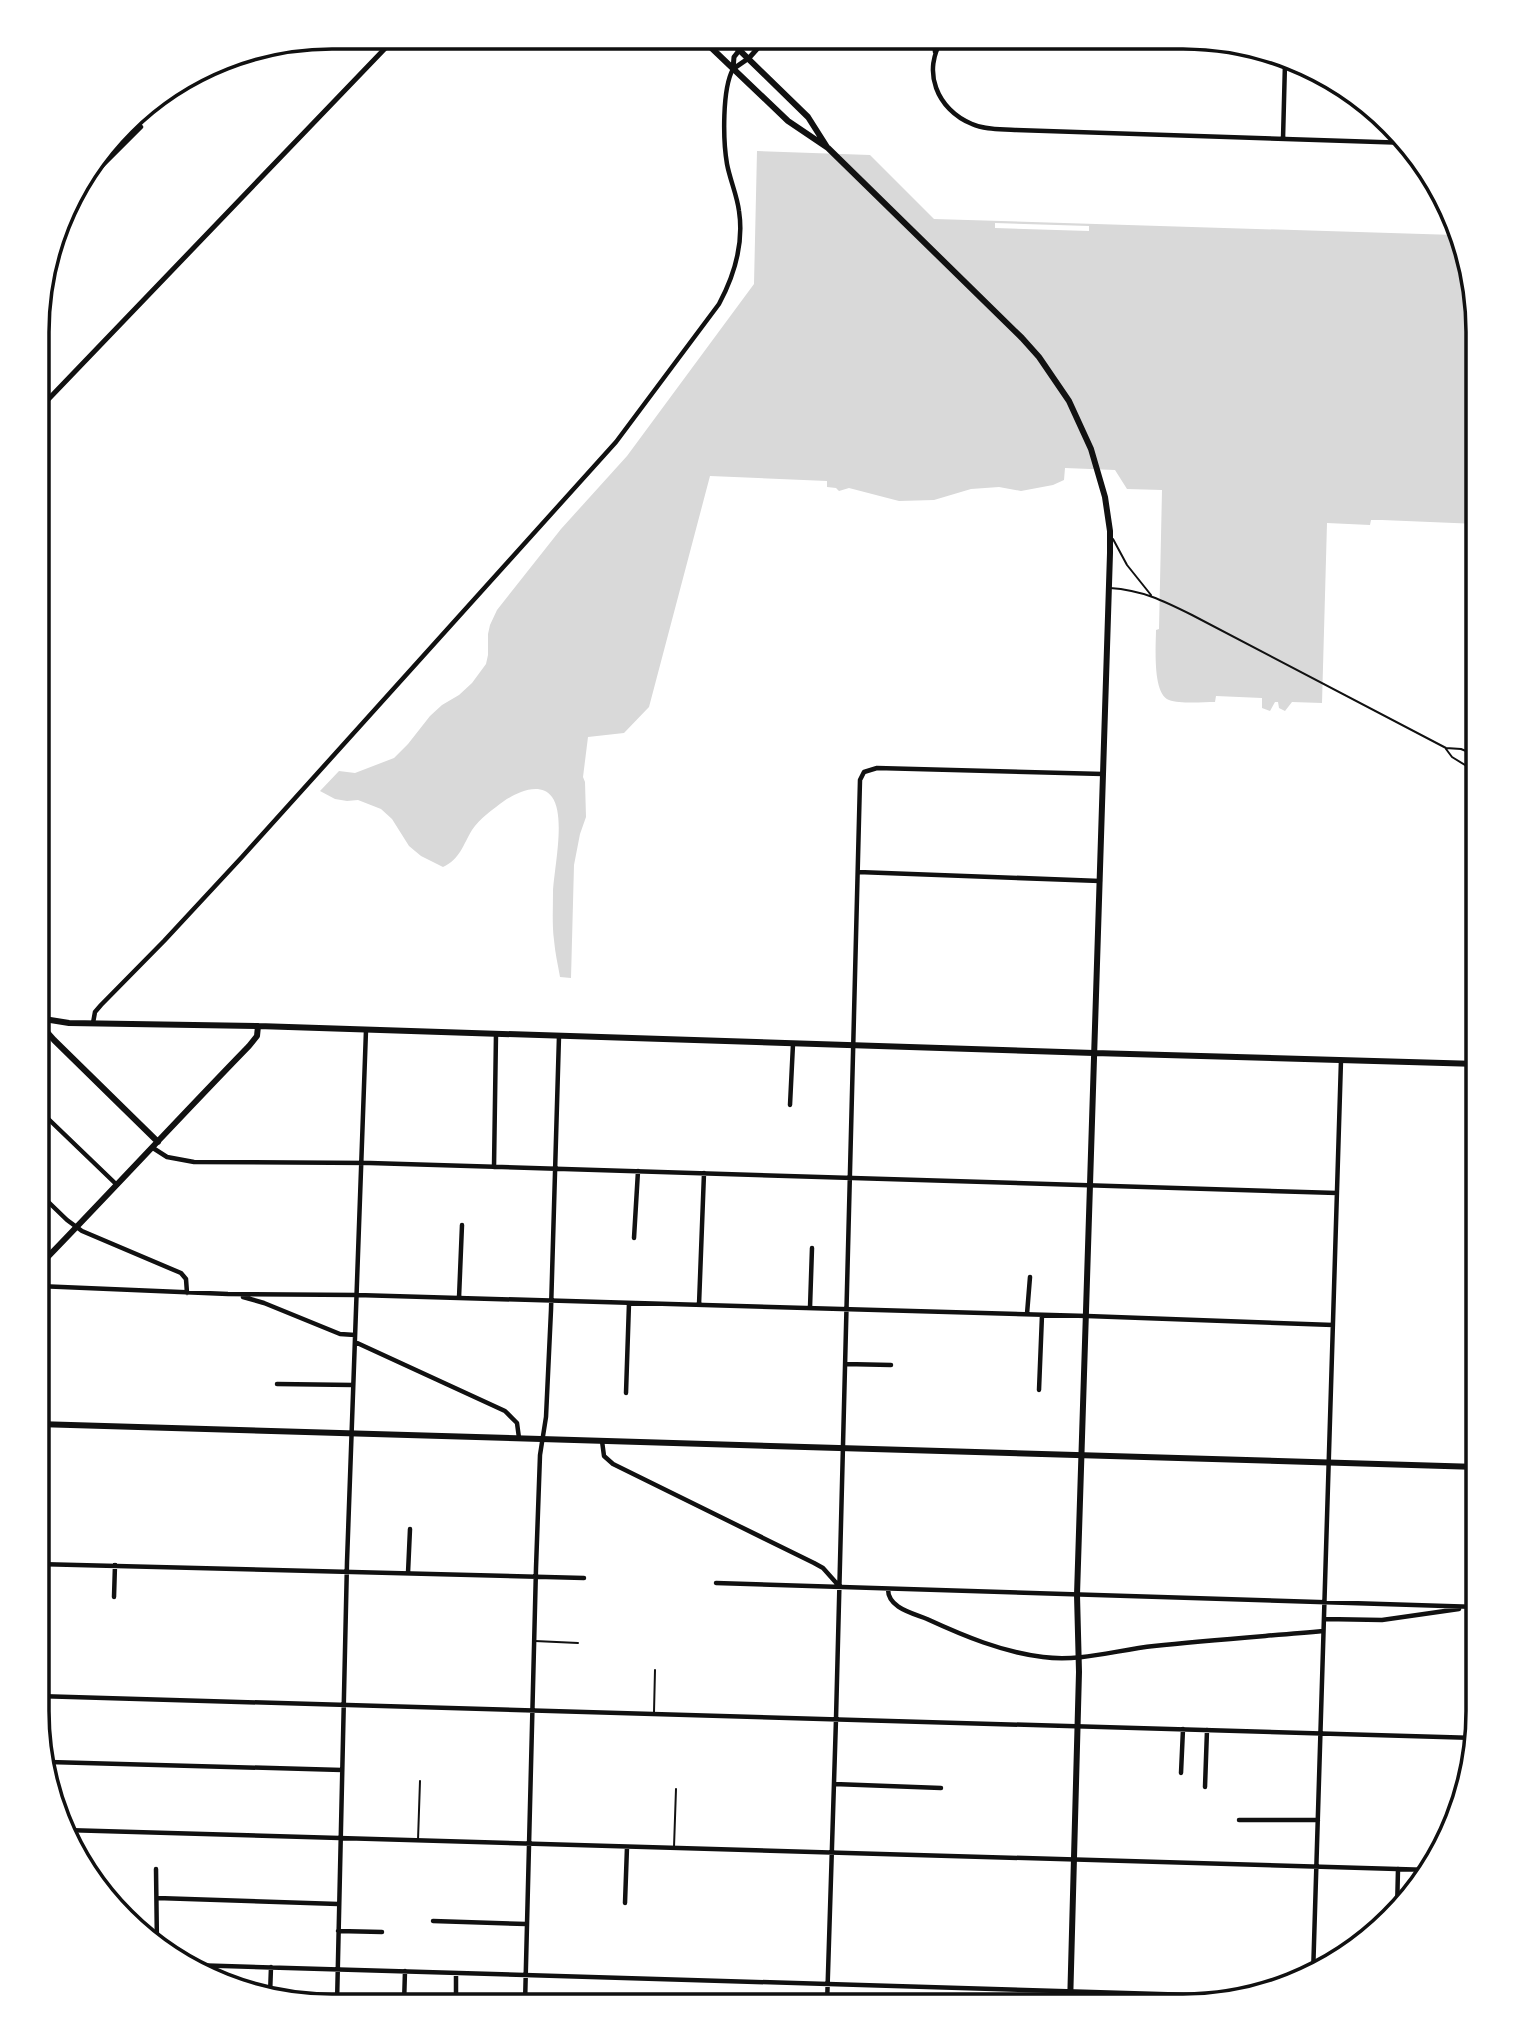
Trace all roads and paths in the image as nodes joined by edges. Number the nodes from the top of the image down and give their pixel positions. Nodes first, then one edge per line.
1 (384, 49) edge
2 (712, 49) edge
3 (739, 49) joint
4 (757, 49) edge
5 (935, 49) edge
6 (938, 49) edge
7 (935, 55) junction
8 (749, 58) junction
9 (1285, 68) edge
10 (733, 69) junction
11 (139, 125) edge
12 (1283, 139) junction
13 (1393, 142) edge
14 (828, 148) junction
15 (108, 160) edge
16 (49, 399) edge
17 (1110, 526) junction
18 (1109, 588) junction
19 (1151, 596) junction
20 (1446, 748) junction
21 (1466, 751) edge
22 (1466, 766) edge
23 (1103, 774) junction
24 (858, 872) junction
25 (1100, 881) junction
26 (49, 1020) edge
27 (93, 1023) junction
28 (258, 1026) junction
29 (366, 1030) junction
30 (496, 1034) junction
31 (49, 1035) edge
32 (559, 1036) junction
33 (793, 1044) junction
34 (853, 1045) junction
35 (1094, 1053) junction
36 (1341, 1060) junction
37 (1466, 1064) edge
38 (790, 1105) dead end
39 (49, 1119) edge
40 (155, 1145) junction
41 (361, 1163) junction
42 (494, 1167) junction
43 (555, 1169) junction
44 (638, 1171) junction
45 (704, 1173) junction
46 (850, 1178) junction
47 (117, 1185) junction
48 (1091, 1185) junction
49 (1337, 1193) junction
50 (49, 1202) edge
51 (462, 1225) dead end
52 (76, 1227) junction
53 (634, 1238) dead end
54 (812, 1248) dead end
55 (49, 1255) edge
56 (1030, 1277) dead end
57 (49, 1287) edge
58 (187, 1293) junction
59 (228, 1294) junction
60 (357, 1294) junction
61 (459, 1298) junction
62 (551, 1300) junction
63 (629, 1303) junction
64 (699, 1305) junction
65 (810, 1308) junction
66 (846, 1309) junction
67 (1027, 1314) junction
68 (1042, 1315) junction
69 (1087, 1316) junction
70 (1333, 1325) junction
71 (355, 1335) junction
72 (355, 1342) junction
73 (845, 1364) junction
74 (891, 1365) dead end
75 (277, 1384) dead end
76 (353, 1385) junction
77 (1039, 1390) dead end
78 (626, 1393) dead end
79 (49, 1424) edge
80 (352, 1433) junction
81 (519, 1438) junction
82 (543, 1439) junction
83 (601, 1441) junction
84 (843, 1448) junction
85 (1082, 1454) junction
86 (1328, 1462) junction
87 (1466, 1466) edge
88 (410, 1530) dead end
89 (49, 1563) edge
90 (115, 1566) junction
91 (347, 1572) junction
92 (408, 1573) junction
93 (536, 1577) junction
94 (584, 1578) dead end
95 (716, 1583) dead end
96 (839, 1586) junction
97 (887, 1589) junction
98 (1077, 1595) junction
99 (114, 1597) dead end
100 (1324, 1602) junction
101 (1466, 1607) edge
102 (1466, 1608) edge
103 (1324, 1619) junction
104 (1323, 1631) junction
105 (534, 1641) junction
106 (578, 1643) dead end
107 (1079, 1658) junction
108 (655, 1670) dead end
109 (49, 1696) edge
110 (344, 1704) junction
111 (532, 1709) junction
112 (654, 1713) junction
113 (836, 1719) junction
114 (1078, 1726) junction
115 (1183, 1729) junction
116 (1207, 1730) junction
117 (1321, 1733) junction
118 (1465, 1738) edge
119 (53, 1762) edge
120 (342, 1770) junction
121 (1181, 1773) dead end
122 (420, 1781) dead end
123 (834, 1784) junction
124 (1205, 1787) dead end
125 (941, 1788) dead end
126 (676, 1789) dead end
127 (1239, 1820) dead end
128 (1318, 1820) junction
129 (76, 1830) edge
130 (340, 1838) junction
131 (418, 1841) junction
132 (528, 1844) junction
133 (627, 1847) junction
134 (674, 1848) junction
135 (832, 1853) junction
136 (1074, 1860) junction
137 (1317, 1867) junction
138 (156, 1869) dead end
139 (1398, 1869) junction
140 (1417, 1870) edge
141 (1397, 1895) edge
142 (157, 1898) junction
143 (625, 1903) dead end
144 (338, 1904) junction
145 (433, 1921) dead end
146 (526, 1924) junction
147 (338, 1931) junction
148 (382, 1932) dead end
149 (157, 1933) edge
150 (1314, 1962) edge
151 (212, 1967) edge
152 (271, 1967) junction
153 (338, 1969) junction
154 (405, 1971) junction
155 (456, 1973) junction
156 (526, 1975) junction
157 (827, 1984) junction
158 (270, 1987) edge
159 (1070, 1991) junction
160 (337, 1994) edge
161 (404, 1994) edge
162 (456, 1994) edge
163 (525, 1994) edge
164 (827, 1994) edge
165 (1159, 1994) edge

1 - 16 street
2 - 10 main road
3 - 8 main road
3 - 10 street
4 - 8 street
5 - 7 street
6 - 7 street
7 - 12 street
8 - 10 street
8 - 14 main road
9 - 12 street
10 - 14 main road
10 - 27 street
11 - 15 street
12 - 13 street
14 - 17 main road
17 - 18 main road
17 - 19 lane
18 - 19 lane
18 - 23 main road
19 - 20 lane
20 - 21 lane
20 - 22 lane
23 - 24 street
23 - 25 main road
24 - 25 street
24 - 34 street
25 - 35 main road
26 - 27 main road
27 - 28 main road
28 - 29 main road
28 - 40 main road
29 - 30 main road
29 - 41 street
30 - 32 main road
30 - 42 street
31 - 40 main road
32 - 33 main road
32 - 43 street
33 - 34 main road
33 - 38 street
34 - 35 main road
34 - 46 street
35 - 36 main road
35 - 48 main road
36 - 37 main road
36 - 49 street
39 - 47 street
40 - 41 street
40 - 47 main road
41 - 42 street
41 - 60 street
42 - 43 street
43 - 44 street
43 - 62 street
44 - 45 street
44 - 53 street
45 - 46 street
45 - 64 street
46 - 48 street
46 - 66 street
47 - 52 main road
48 - 49 street
48 - 69 main road
49 - 70 street
50 - 52 street
51 - 61 street
52 - 55 main road
52 - 58 street
54 - 65 street
56 - 67 street
57 - 58 street
58 - 59 street
59 - 60 street
59 - 71 street
60 - 61 street
60 - 71 street
61 - 62 street
62 - 63 street
62 - 82 street
63 - 64 street
63 - 78 street
64 - 65 street
65 - 66 street
66 - 67 street
66 - 73 street
67 - 68 street
68 - 69 street
68 - 77 street
69 - 70 street
69 - 85 main road
70 - 86 street
71 - 72 street
72 - 76 street
72 - 81 street
73 - 74 street
73 - 84 street
75 - 76 street
76 - 80 street
79 - 80 main road
80 - 81 main road
80 - 91 street
81 - 82 main road
82 - 83 main road
82 - 93 street
83 - 84 main road
83 - 96 street
84 - 85 main road
84 - 96 street
85 - 86 main road
85 - 98 main road
86 - 87 main road
86 - 100 street
88 - 92 street
89 - 90 street
90 - 91 street
90 - 99 street
91 - 92 street
91 - 110 street
92 - 93 street
93 - 94 street
93 - 105 street
95 - 96 street
96 - 97 street
96 - 113 street
97 - 98 street
97 - 107 street
98 - 100 street
98 - 107 main road
100 - 101 street
100 - 103 street
102 - 103 street
103 - 104 street
104 - 107 street
104 - 117 street
105 - 106 lane
105 - 111 street
107 - 114 main road
108 - 112 lane
109 - 110 street
110 - 111 street
110 - 120 street
111 - 112 street
111 - 132 street
112 - 113 street
113 - 114 street
113 - 123 street
114 - 115 street
114 - 136 main road
115 - 116 street
115 - 121 street
116 - 117 street
116 - 124 street
117 - 118 street
117 - 128 street
119 - 120 street
120 - 130 street
122 - 131 lane
123 - 125 street
123 - 135 street
126 - 134 lane
127 - 128 street
128 - 137 street
129 - 130 street
130 - 131 street
130 - 144 street
131 - 132 street
132 - 133 street
132 - 146 street
133 - 134 street
133 - 143 street
134 - 135 street
135 - 136 street
135 - 157 street
136 - 137 street
136 - 159 main road
137 - 139 street
137 - 150 street
138 - 142 street
139 - 140 street
139 - 141 street
142 - 144 street
142 - 149 street
144 - 147 street
145 - 146 street
146 - 156 street
147 - 148 street
147 - 153 street
151 - 152 street
152 - 153 street
152 - 158 street
153 - 154 street
153 - 160 street
154 - 155 street
154 - 161 street
155 - 156 street
155 - 162 street
156 - 157 street
156 - 163 street
157 - 159 street
157 - 164 street
159 - 165 street

